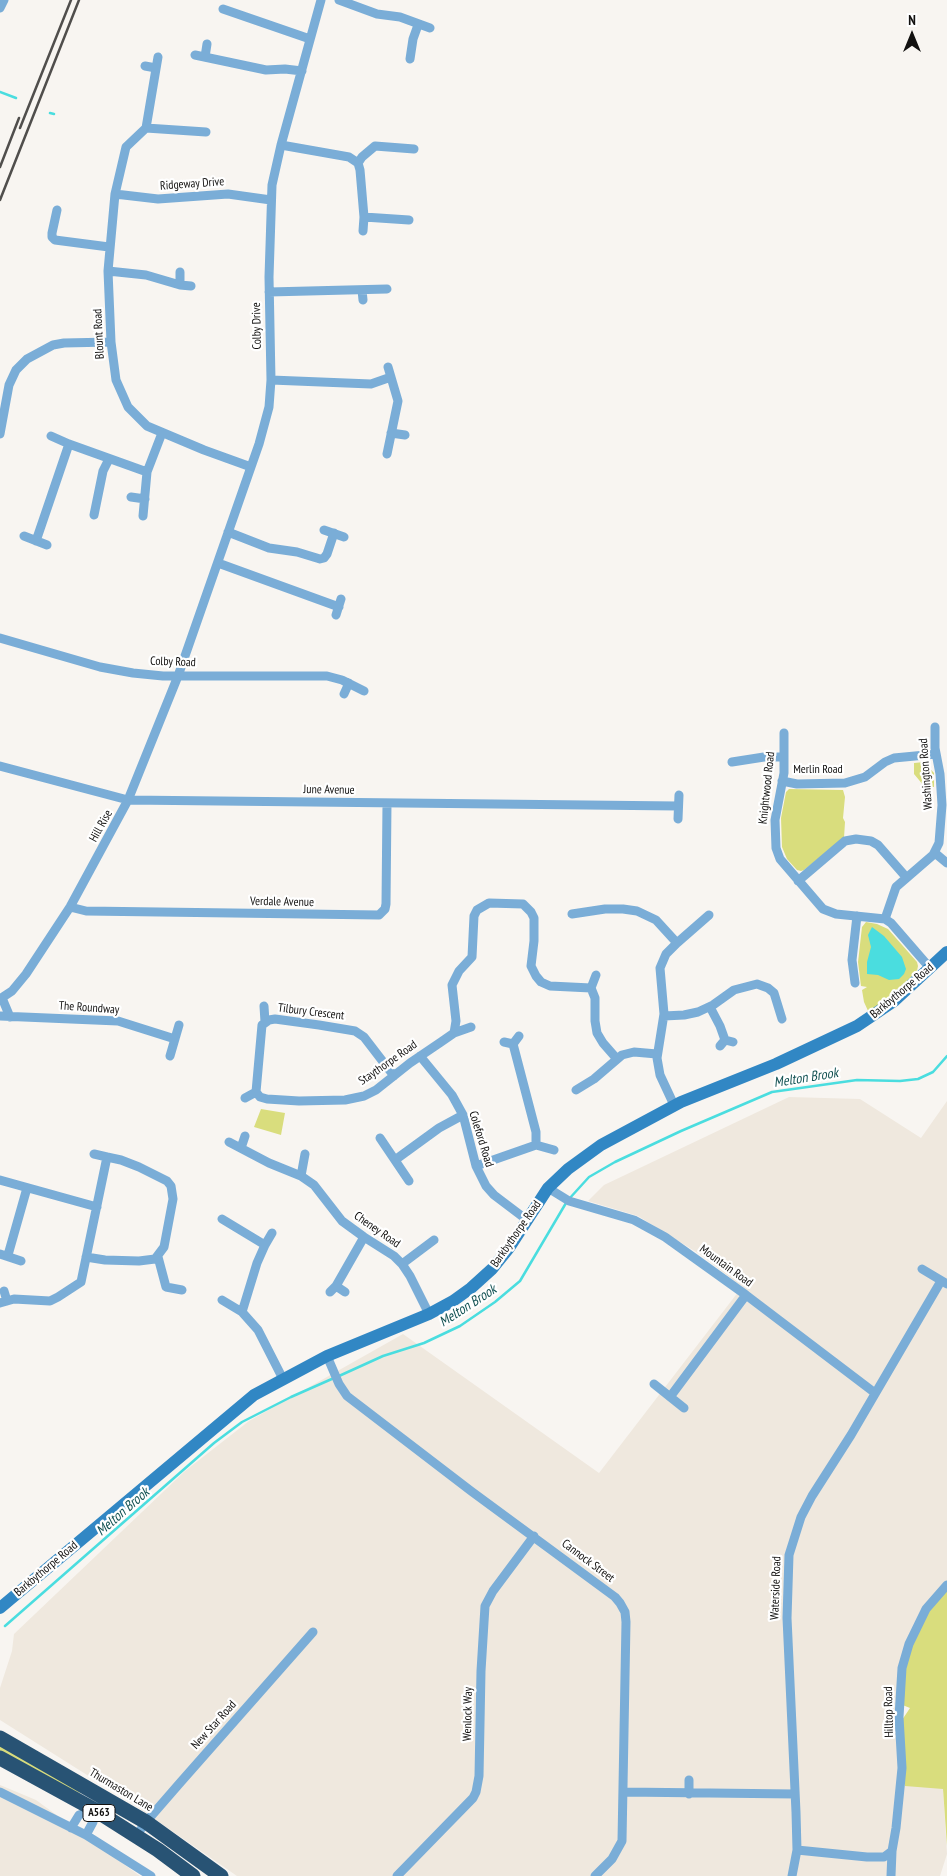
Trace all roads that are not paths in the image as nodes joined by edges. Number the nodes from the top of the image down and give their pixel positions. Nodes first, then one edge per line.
1 (4, 0) edge
2 (321, 0) edge
3 (339, 0) edge
4 (0, 8) edge
5 (222, 9) dead end
6 (418, 25) junction
7 (430, 28) dead end
8 (310, 39) junction
9 (207, 44) dead end
10 (195, 55) dead end
11 (205, 56) junction
12 (158, 57) dead end
13 (410, 59) dead end
14 (146, 66) dead end
15 (156, 68) junction
16 (302, 71) junction
17 (146, 128) junction
18 (200, 134) dead end
19 (281, 144) junction
20 (414, 148) dead end
21 (358, 163) junction
22 (115, 194) junction
23 (271, 200) junction
24 (57, 210) dead end
25 (364, 217) junction
26 (403, 223) dead end
27 (363, 231) dead end
28 (109, 247) junction
29 (108, 271) junction
30 (180, 272) dead end
31 (180, 285) junction
32 (191, 286) dead end
33 (387, 289) dead end
34 (362, 290) junction
35 (269, 292) junction
36 (363, 300) dead end
37 (111, 342) junction
38 (388, 367) dead end
39 (391, 376) junction
40 (272, 380) junction
41 (162, 433) junction
42 (391, 433) junction
43 (0, 434) edge
44 (405, 435) dead end
45 (52, 436) dead end
46 (69, 444) junction
47 (387, 454) dead end
48 (109, 459) junction
49 (251, 467) junction
50 (147, 472) junction
51 (131, 497) dead end
52 (145, 499) junction
53 (94, 515) dead end
54 (143, 516) dead end
55 (324, 530) dead end
56 (228, 532) junction
57 (334, 533) junction
58 (24, 536) dead end
59 (344, 537) dead end
60 (36, 541) junction
61 (47, 545) dead end
62 (218, 563) junction
63 (339, 607) dead end
64 (0, 638) edge
65 (188, 645) joint
66 (178, 676) junction
67 (349, 683) junction
68 (364, 691) dead end
69 (344, 694) dead end
70 (935, 727) dead end
71 (784, 733) dead end
72 (936, 754) junction
73 (784, 757) junction
74 (732, 762) dead end
75 (943, 765) edge
76 (0, 766) edge
77 (782, 782) junction
78 (679, 795) dead end
79 (128, 800) junction
80 (387, 803) junction
81 (678, 806) junction
82 (678, 819) dead end
83 (935, 853) junction
84 (947, 863) edge
85 (906, 877) junction
86 (798, 881) junction
87 (70, 906) junction
88 (572, 914) dead end
89 (857, 916) junction
90 (703, 918) dead end
91 (885, 919) junction
92 (678, 943) junction
93 (947, 952) edge
94 (930, 968) junction
95 (854, 973) junction
96 (596, 975) dead end
97 (844, 975) dead end
98 (855, 983) dead end
99 (591, 988) junction
100 (1, 999) edge
101 (264, 1006) dead end
102 (710, 1007) junction
103 (0, 1016) edge
104 (664, 1016) junction
105 (10, 1017) junction
106 (782, 1020) dead end
107 (265, 1022) junction
108 (179, 1025) dead end
109 (472, 1027) dead end
110 (454, 1033) junction
111 (520, 1036) dead end
112 (175, 1039) junction
113 (504, 1042) dead end
114 (726, 1043) dead end
115 (513, 1044) junction
116 (657, 1054) junction
117 (170, 1056) dead end
118 (420, 1056) junction
119 (617, 1059) junction
120 (588, 1071) dead end
121 (394, 1076) junction
122 (594, 1079) junction
123 (576, 1090) dead end
124 (256, 1092) junction
125 (245, 1098) dead end
126 (674, 1106) junction
127 (463, 1115) junction
128 (245, 1136) dead end
129 (380, 1138) dead end
130 (229, 1142) dead end
131 (536, 1145) junction
132 (241, 1148) junction
133 (554, 1150) dead end
134 (94, 1154) dead end
135 (305, 1154) dead end
136 (107, 1157) junction
137 (395, 1160) junction
138 (476, 1166) junction
139 (301, 1176) junction
140 (0, 1180) edge
141 (408, 1181) dead end
142 (27, 1188) junction
143 (553, 1191) junction
144 (97, 1207) junction
145 (222, 1220) dead end
146 (527, 1220) junction
147 (272, 1233) dead end
148 (364, 1237) junction
149 (434, 1240) dead end
150 (265, 1245) junction
151 (4, 1255) edge
152 (86, 1256) junction
153 (158, 1257) junction
154 (21, 1261) dead end
155 (402, 1264) junction
156 (922, 1269) dead end
157 (944, 1283) edge
158 (182, 1290) dead end
159 (4, 1291) dead end
160 (345, 1292) dead end
161 (746, 1295) junction
162 (222, 1300) dead end
163 (3, 1302) edge
164 (242, 1312) junction
165 (429, 1314) junction
166 (327, 1356) junction
167 (282, 1379) junction
168 (654, 1384) dead end
169 (875, 1393) junction
170 (670, 1397) junction
171 (684, 1408) dead end
172 (534, 1536) junction
173 (947, 1585) edge
174 (0, 1608) edge
175 (313, 1632) dead end
176 (0, 1738) edge
177 (0, 1758) edge
178 (689, 1780) dead end
179 (0, 1792) edge
180 (624, 1792) junction
181 (690, 1794) junction
182 (795, 1794) junction
183 (105, 1797) junction
184 (95, 1810) junction
185 (146, 1822) junction
186 (71, 1828) junction
187 (86, 1836) junction
188 (136, 1836) junction
189 (797, 1850) junction
190 (892, 1851) junction
191 (403, 1874) edge
192 (151, 1876) edge
193 (193, 1876) edge
194 (221, 1876) edge
195 (595, 1876) edge
196 (792, 1876) edge
197 (891, 1876) edge

1 - 4 street
2 - 8 street, Colby Drive
3 - 6 street
5 - 8 street
6 - 7 street
6 - 13 street
8 - 16 street, Colby Drive
9 - 11 street
10 - 11 street
11 - 16 street
12 - 15 street
14 - 15 street
15 - 17 street
16 - 19 street, Colby Drive
17 - 18 street
17 - 22 street, Blount Road
19 - 21 street
19 - 23 street, Colby Drive
20 - 21 street
21 - 25 street
22 - 23 street, Ridgeway Drive
22 - 28 street, Blount Road
23 - 35 street, Colby Drive
24 - 28 street
25 - 26 street
25 - 27 street
28 - 29 street, Blount Road
29 - 31 street
29 - 37 street, Blount Road
30 - 31 street
31 - 32 street
33 - 34 street
34 - 35 street
34 - 36 street
35 - 40 street, Colby Drive
37 - 41 street, Blount Road
37 - 43 street
38 - 39 street
39 - 40 street
39 - 42 street
40 - 49 street, Colby Drive
41 - 49 street, Blount Road
41 - 50 street
42 - 44 street
42 - 47 street
45 - 46 street
46 - 48 street
46 - 60 street
48 - 50 street
48 - 53 street
49 - 56 street, Colby Drive
50 - 52 street
51 - 52 street
52 - 54 street
55 - 57 street
56 - 57 street
56 - 62 street, Colby Drive
57 - 59 street
58 - 60 street
60 - 61 street
62 - 63 street
62 - 65 street, Colby Drive
64 - 66 street, Colby Road
65 - 66 street, Hill Rise
66 - 67 street, Colby Road
66 - 79 street, Hill Rise
67 - 68 street, Colby Road
67 - 69 street
70 - 72 street, Washington Road
71 - 73 street, Knightwood Road
72 - 75 street, Washington Road
72 - 77 street, Merlin Road
73 - 74 street
73 - 77 street, Knightwood Road
75 - 83 street, Washington Road
76 - 79 street, June Avenue
77 - 86 street, Knightwood Road
78 - 81 street
79 - 80 street, June Avenue
79 - 87 street, Hill Rise
80 - 81 street, June Avenue
80 - 87 street, Verdale Avenue
81 - 82 street
83 - 84 street
83 - 85 street
85 - 86 street
85 - 91 street
86 - 89 street, Knightwood Road
87 - 100 street, Hill Rise
88 - 92 street
89 - 91 street, Knightwood Road
89 - 95 street
90 - 92 street
91 - 94 street
92 - 104 street
93 - 94 street, Barkbythorpe Road
94 - 126 street, Barkbythorpe Road
95 - 97 street
95 - 98 street
96 - 99 street
99 - 110 street
99 - 119 street
100 - 105 street
101 - 107 street, Tilbury Crescent
102 - 104 street
102 - 106 street
102 - 114 street
103 - 105 street, The Roundway
104 - 116 street
105 - 112 street, The Roundway
107 - 121 street, Tilbury Crescent
107 - 124 street, Tilbury Crescent
108 - 112 street
109 - 110 street, Staythorpe Road
110 - 118 street, Staythorpe Road
111 - 115 street
112 - 117 street
113 - 115 street
115 - 131 street
116 - 119 street
116 - 126 street
118 - 121 street, Staythorpe Road
118 - 127 street, Coleford Road
119 - 122 street
120 - 122 street
121 - 124 street, Staythorpe Road
122 - 123 street
124 - 125 street
126 - 143 street, Barkbythorpe Road
127 - 137 street
127 - 138 street, Coleford Road
128 - 132 street
129 - 137 street
130 - 132 street, Cheney Road
131 - 133 street
131 - 138 street
132 - 139 street, Cheney Road
134 - 136 street
135 - 139 street
136 - 144 street
136 - 153 street
137 - 141 street
138 - 146 street, Coleford Road
139 - 148 street, Cheney Road
140 - 142 street
142 - 144 street
142 - 151 street
143 - 146 street, Barkbythorpe Road
143 - 161 street, Mountain Road
144 - 152 street
145 - 150 street
146 - 165 street, Barkbythorpe Road
147 - 150 street
148 - 155 street, Cheney Road
148 - 160 street
149 - 155 street
150 - 164 street
151 - 154 street
152 - 153 street
152 - 163 street
153 - 158 street
155 - 165 street, Cheney Road
156 - 157 street
157 - 169 street, Waterside Road
159 - 163 street
161 - 169 street, Mountain Road
161 - 170 street
162 - 164 street
164 - 167 street
165 - 166 street, Barkbythorpe Road
166 - 167 street, Barkbythorpe Road
166 - 172 street, Cannock Street
167 - 174 street, Barkbythorpe Road
168 - 170 street
169 - 182 street, Waterside Road
170 - 171 street
172 - 180 street, Cannock Street
172 - 191 street, Wenlock Way
173 - 190 street, Hilltop Road
175 - 185 street, New Star Road
176 - 183 highway, Thurmaston Lane / A563
177 - 184 highway, A563
178 - 181 street
179 - 186 street
180 - 181 street
180 - 195 street, Cannock Street
181 - 182 street
182 - 189 street, Waterside Road
183 - 184 street
183 - 185 highway, Thurmaston Lane / A563
184 - 186 street
184 - 187 street
184 - 188 highway, A563
185 - 188 street, New Star Road
185 - 194 highway, Thurmaston Lane / A563
186 - 187 street
187 - 192 street
188 - 193 highway, A563
189 - 190 street
189 - 196 street, Waterside Road
190 - 197 street, Hilltop Road

